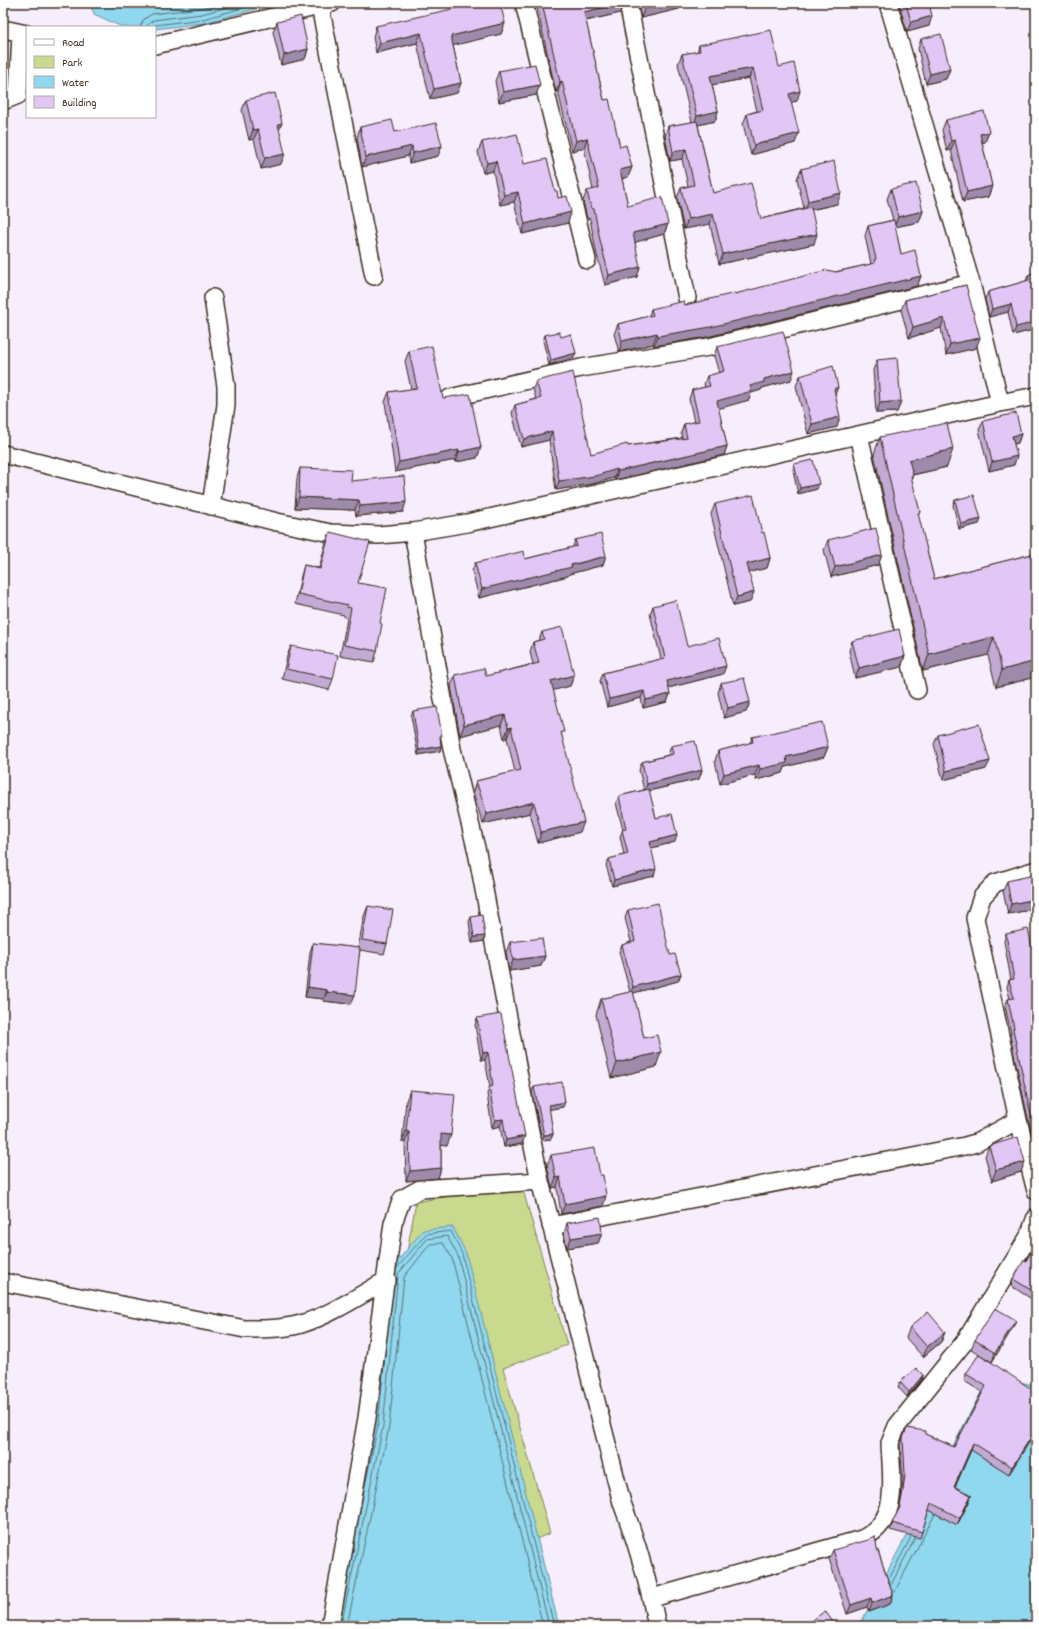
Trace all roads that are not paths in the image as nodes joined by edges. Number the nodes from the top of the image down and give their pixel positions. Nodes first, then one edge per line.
1 (524, 3) edge
2 (628, 3) edge
3 (888, 3) edge
4 (326, 4) edge
5 (3, 29) edge
6 (24, 33) edge
7 (156, 45) edge
8 (3, 101) edge
9 (587, 260) dead end
10 (374, 276) dead end
11 (971, 283) junction
12 (213, 298) dead end
13 (687, 298) dead end
14 (1036, 396) edge
15 (450, 398) edge
16 (1000, 403) junction
17 (859, 435) junction
18 (3, 454) edge
19 (211, 506) junction
20 (413, 532) junction
21 (917, 690) dead end
22 (1036, 870) edge
23 (1018, 1120) junction
24 (540, 1181) junction
25 (1036, 1192) edge
26 (1036, 1217) edge
27 (550, 1226) junction
28 (387, 1280) junction
29 (3, 1282) edge
30 (652, 1598) junction
31 (330, 1626) edge
32 (658, 1626) edge

1 - 9 street
2 - 13 street
3 - 11 street
4 - 7 street
4 - 10 street
5 - 6 street
6 - 8 street
11 - 15 street
11 - 16 street
12 - 19 street
14 - 16 street
16 - 17 street
17 - 20 street
17 - 21 street
18 - 19 street
19 - 20 street
20 - 24 street
22 - 23 street
23 - 25 street
23 - 27 street
24 - 27 street
24 - 28 street
26 - 30 street
27 - 30 street
28 - 29 street
28 - 31 street
30 - 32 street

